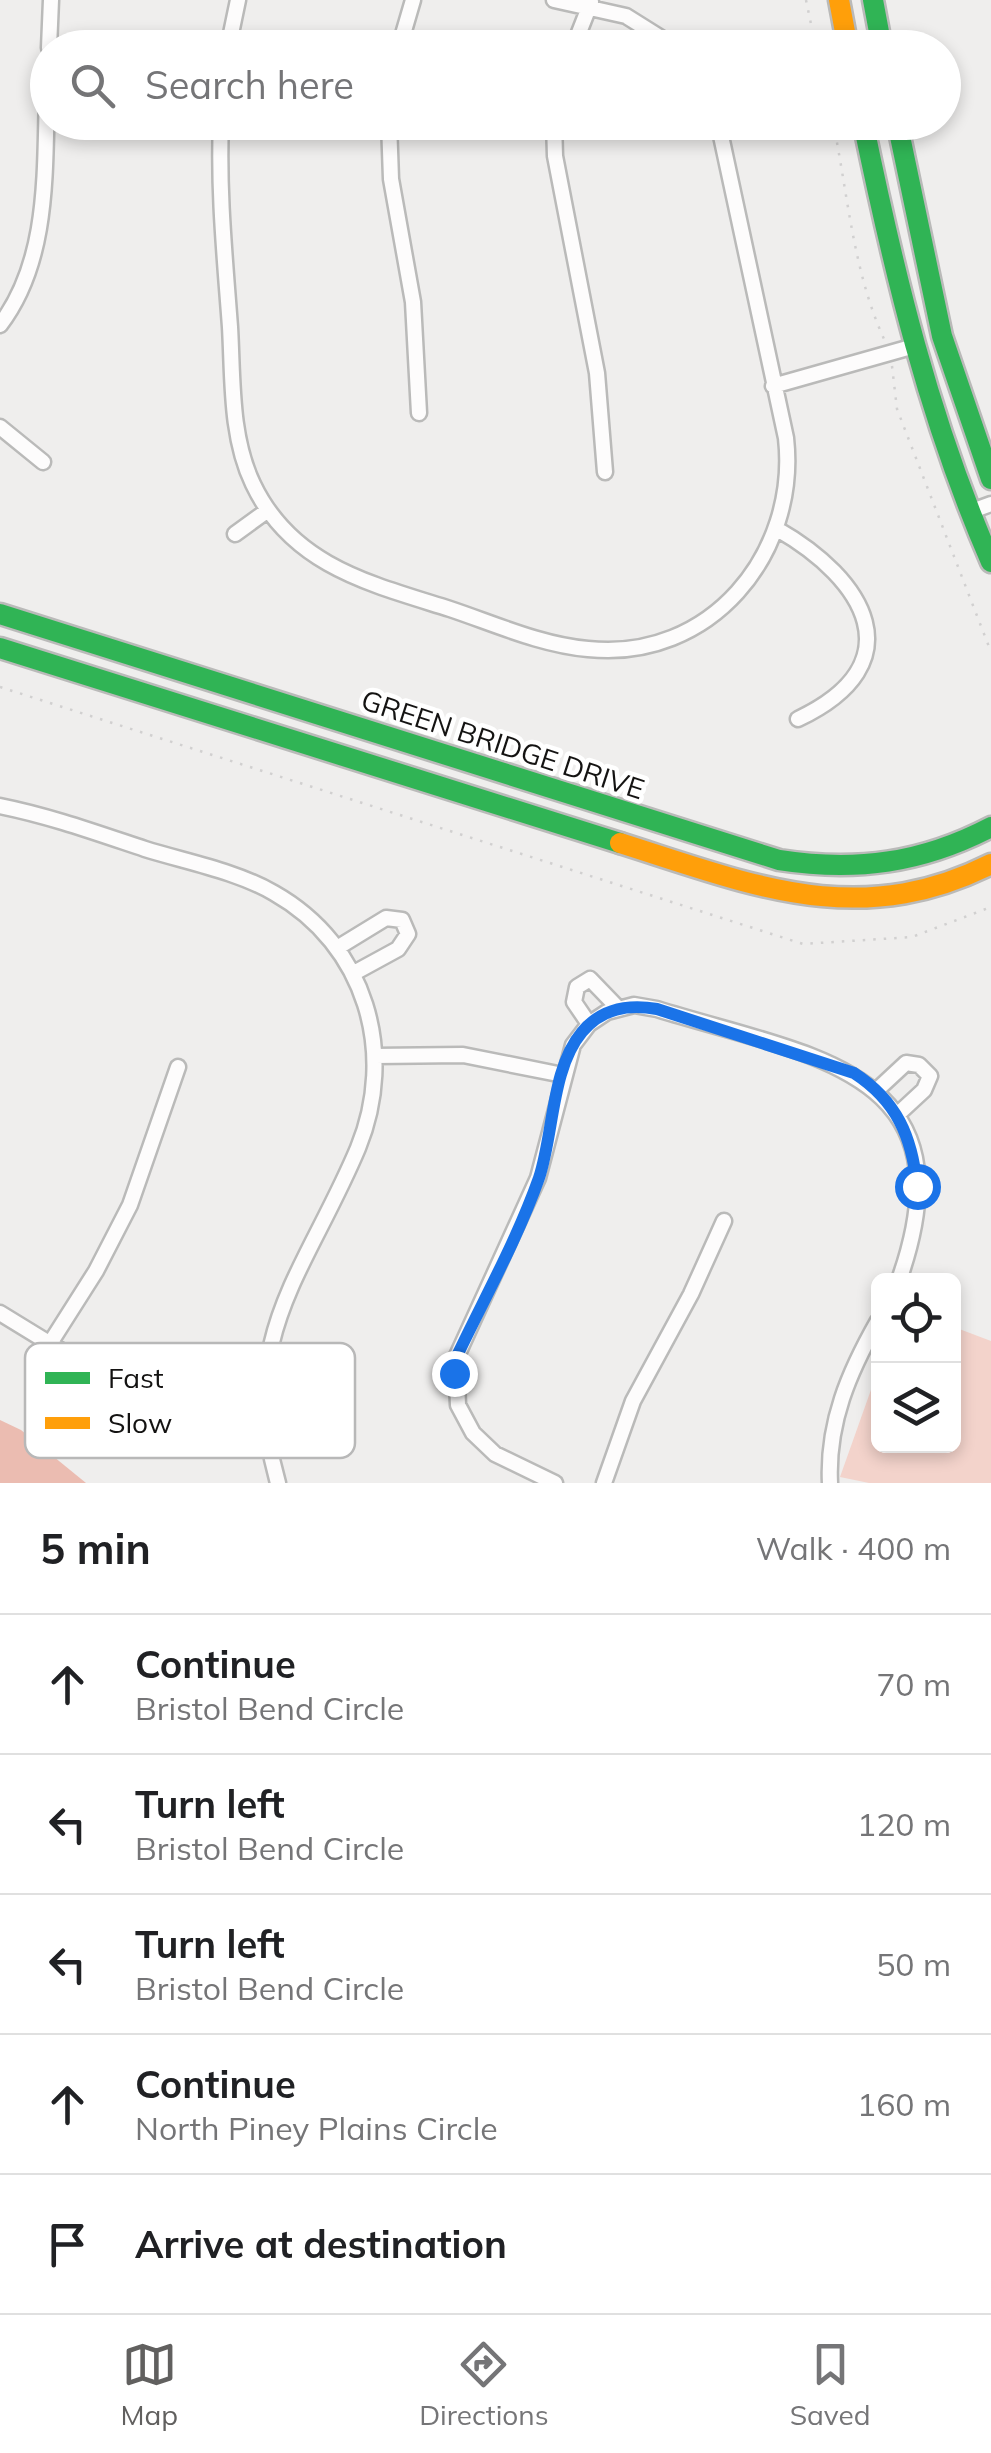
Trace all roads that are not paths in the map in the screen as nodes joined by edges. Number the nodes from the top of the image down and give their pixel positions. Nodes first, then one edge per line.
1 (51, 0) edge
2 (238, 0) edge
3 (413, 0) edge
4 (554, 0) edge
5 (839, 0) edge
6 (872, 0) edge
7 (590, 4) edge
8 (50, 30) edge
9 (232, 30) edge
10 (404, 30) edge
11 (580, 30) edge
12 (652, 30) edge
13 (845, 30) edge
14 (878, 30) edge
15 (44, 140) edge
16 (221, 140) edge
17 (390, 140) edge
18 (555, 140) edge
19 (722, 140) edge
20 (866, 140) edge
21 (901, 140) edge
22 (0, 325) edge
23 (901, 350) junction
24 (773, 386) junction
25 (419, 413) dead end
26 (0, 427) edge
27 (43, 462) dead end
28 (605, 472) dead end
29 (991, 479) edge
30 (991, 504) edge
31 (268, 510) junction
32 (969, 512) junction
33 (778, 529) junction
34 (235, 534) dead end
35 (991, 562) edge
36 (0, 614) edge
37 (0, 648) edge
38 (798, 719) dead end
39 (0, 806) edge
40 (991, 827) edge
41 (991, 864) edge
42 (337, 948) junction
43 (354, 973) junction
44 (618, 1008) junction
45 (589, 1024) junction
46 (375, 1056) junction
47 (178, 1067) dead end
48 (563, 1075) junction
49 (878, 1090) junction
50 (898, 1115) junction
51 (724, 1221) dead end
52 (901, 1273) edge
53 (0, 1312) edge
54 (871, 1335) edge
55 (47, 1343) edge
56 (50, 1343) edge
57 (271, 1343) edge
58 (274, 1458) edge
59 (278, 1483) edge
60 (554, 1483) edge
61 (604, 1483) edge
62 (830, 1483) edge

1 - 8 street
2 - 9 street
3 - 10 street
4 - 7 street
5 - 13 main road
6 - 14 main road
7 - 11 street
7 - 12 street
15 - 22 street
16 - 31 street
17 - 25 street
18 - 28 street
19 - 24 street
20 - 23 main road
21 - 29 main road
23 - 24 street
23 - 32 main road
24 - 33 street
26 - 27 street
30 - 32 street
31 - 33 street
31 - 34 street
32 - 35 main road
33 - 38 street
36 - 40 main road, GREEN BRIDGE DRIVE
37 - 41 main road, GREEN BRIDGE DRIVE
39 - 42 street
42 - 43 street
42 - 43 street
43 - 46 street
44 - 45 street
44 - 45 street
44 - 49 street
45 - 48 street
46 - 48 street
46 - 57 street
47 - 56 street
48 - 60 street
49 - 50 street
49 - 50 street
50 - 52 street
51 - 61 street
53 - 55 street
54 - 62 street
58 - 59 street

